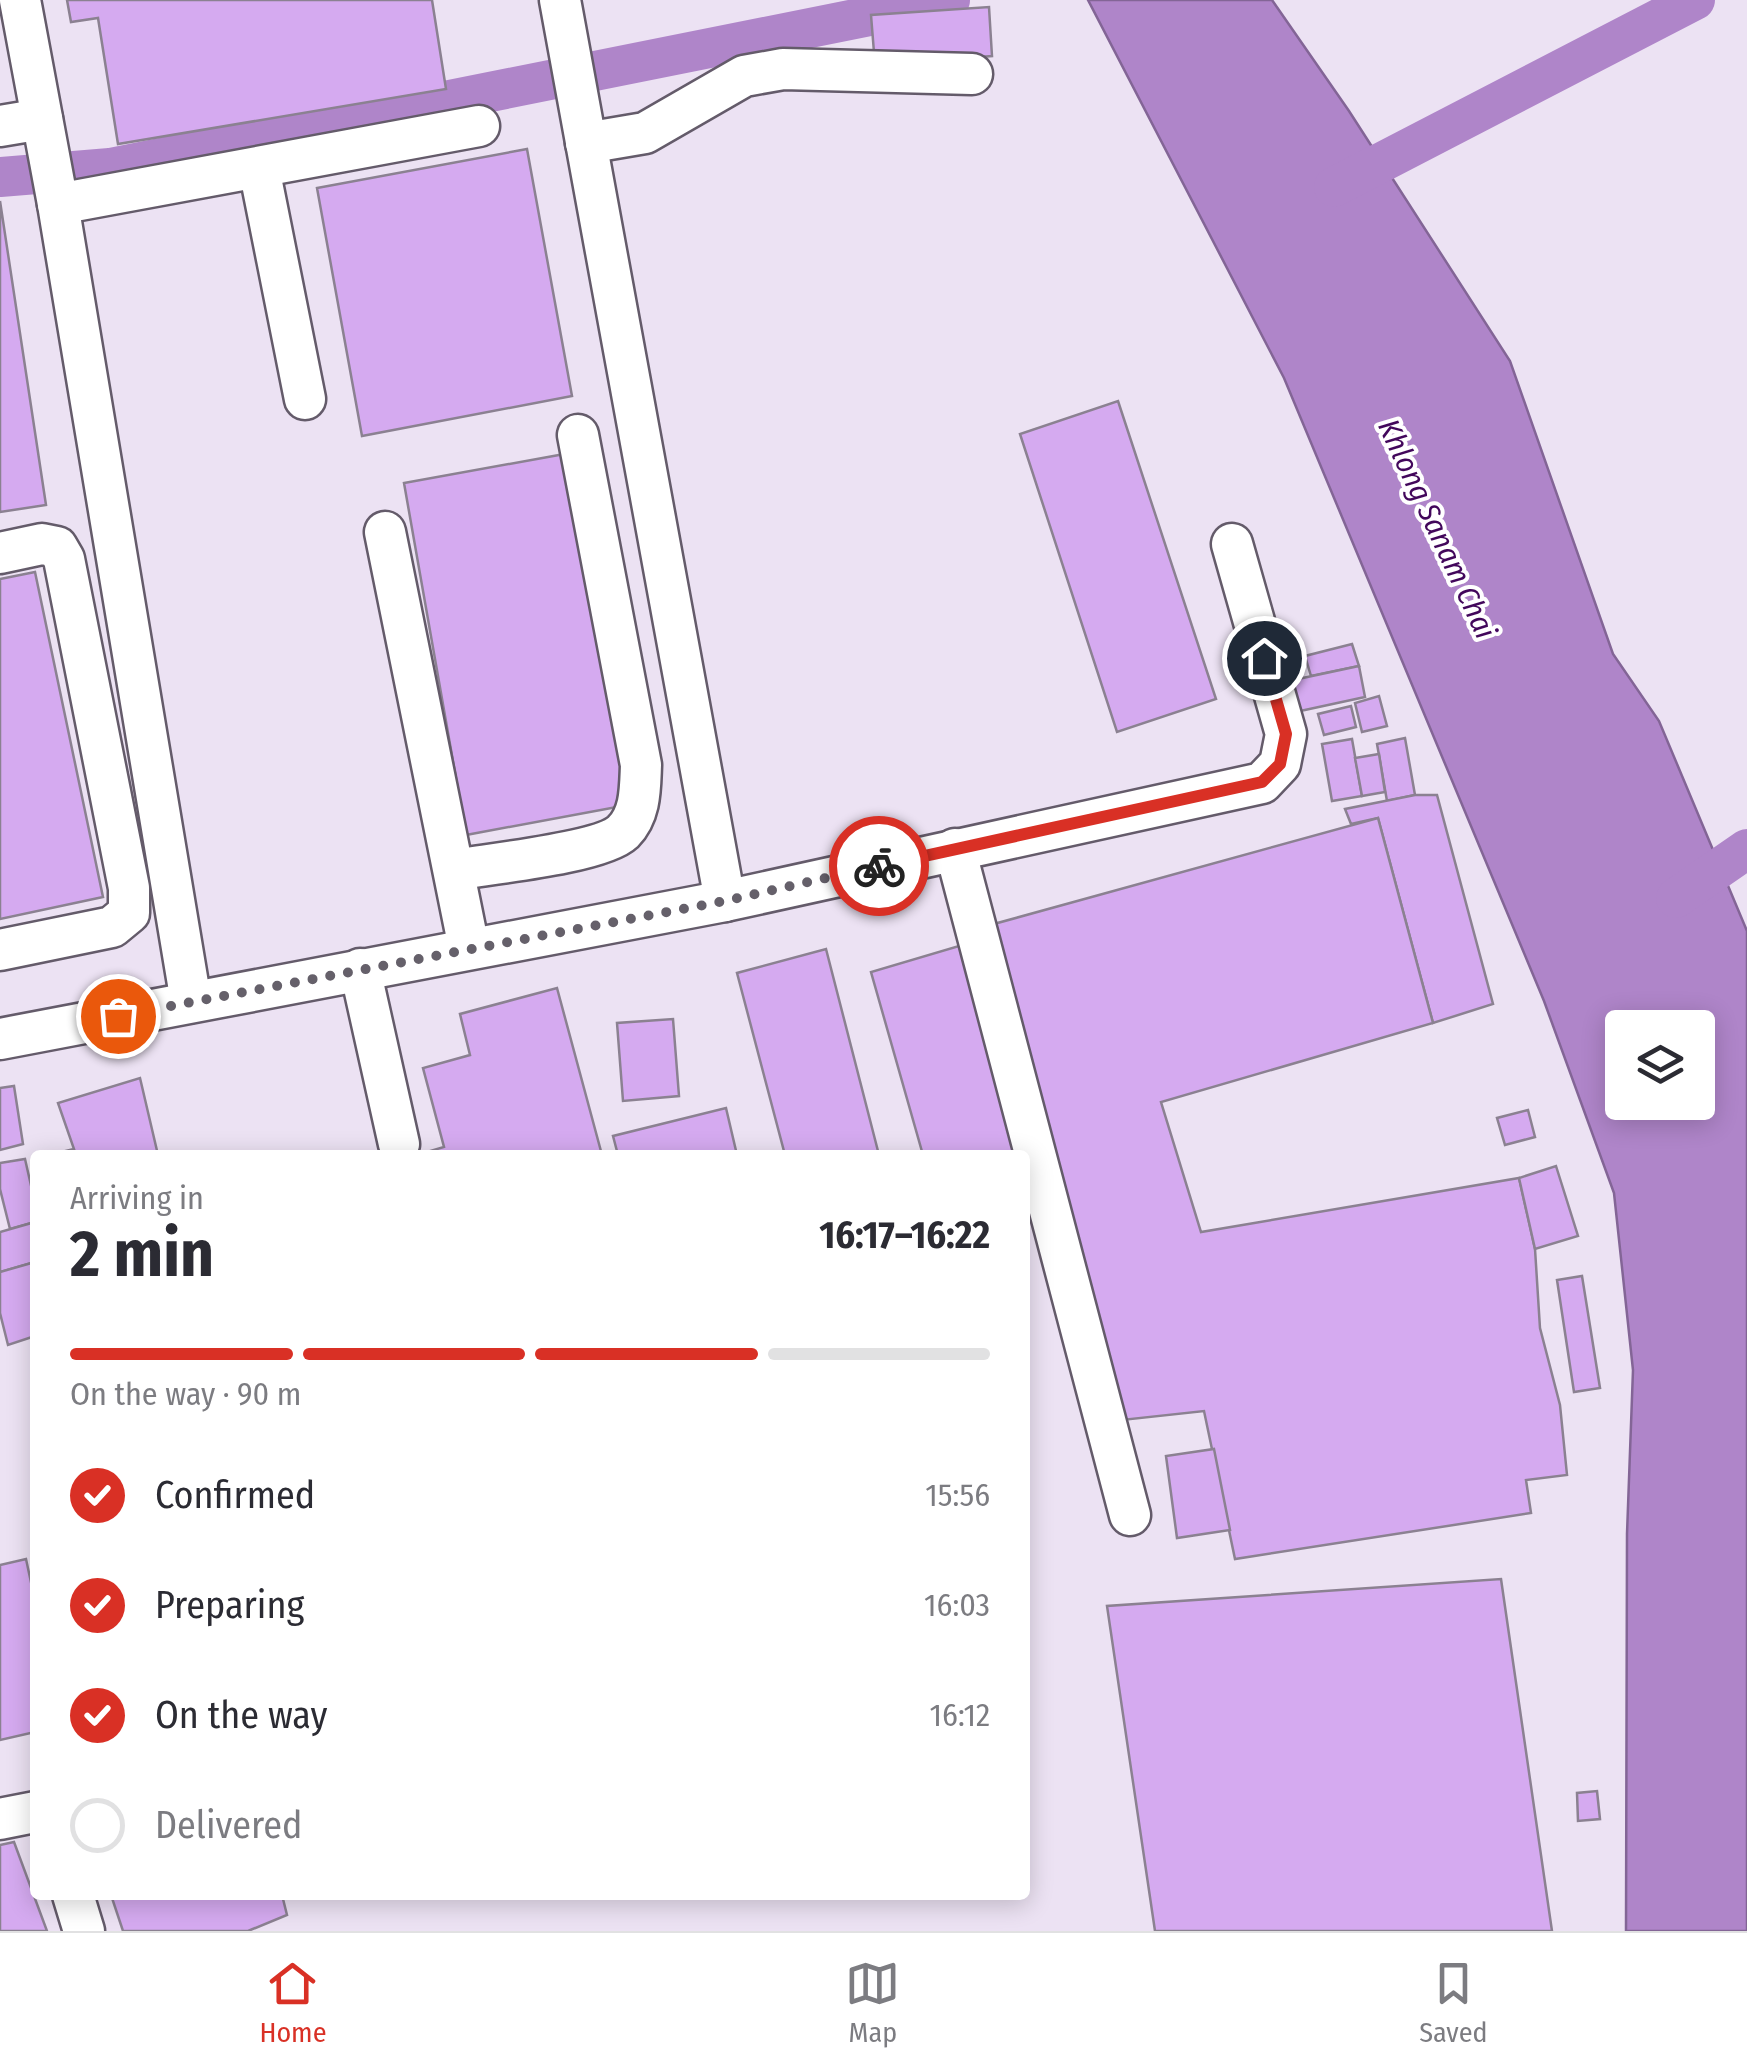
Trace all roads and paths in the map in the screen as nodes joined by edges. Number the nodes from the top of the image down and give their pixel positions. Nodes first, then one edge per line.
1 (20, 0) edge
2 (560, 0) edge
3 (972, 74) dead end
4 (42, 119) junction
5 (0, 126) edge
6 (479, 126) dead end
7 (586, 144) junction
8 (259, 168) junction
9 (58, 204) junction
10 (305, 399) dead end
11 (578, 434) dead end
12 (385, 532) dead end
13 (1232, 544) dead end
14 (0, 553) edge
15 (955, 849) junction
16 (454, 870) junction
17 (725, 901) junction
18 (469, 948) junction
19 (0, 950) edge
20 (360, 969) junction
21 (191, 1002) junction
22 (0, 1039) edge
23 (398, 1144) dead end
24 (1130, 1516) dead end
25 (30, 1813) edge
26 (0, 1820) edge
27 (75, 1900) edge
28 (84, 1931) edge

1 - 4 lane
2 - 7 lane
3 - 7 lane
4 - 5 lane
4 - 9 lane
6 - 8 lane
7 - 17 lane
8 - 9 lane
8 - 10 lane
9 - 21 lane
11 - 16 lane
12 - 16 lane
13 - 15 lane
14 - 19 lane
15 - 17 lane
15 - 24 lane
16 - 18 lane
17 - 18 lane
18 - 20 lane
20 - 21 lane
20 - 23 lane
21 - 22 lane
25 - 26 lane
27 - 28 lane

